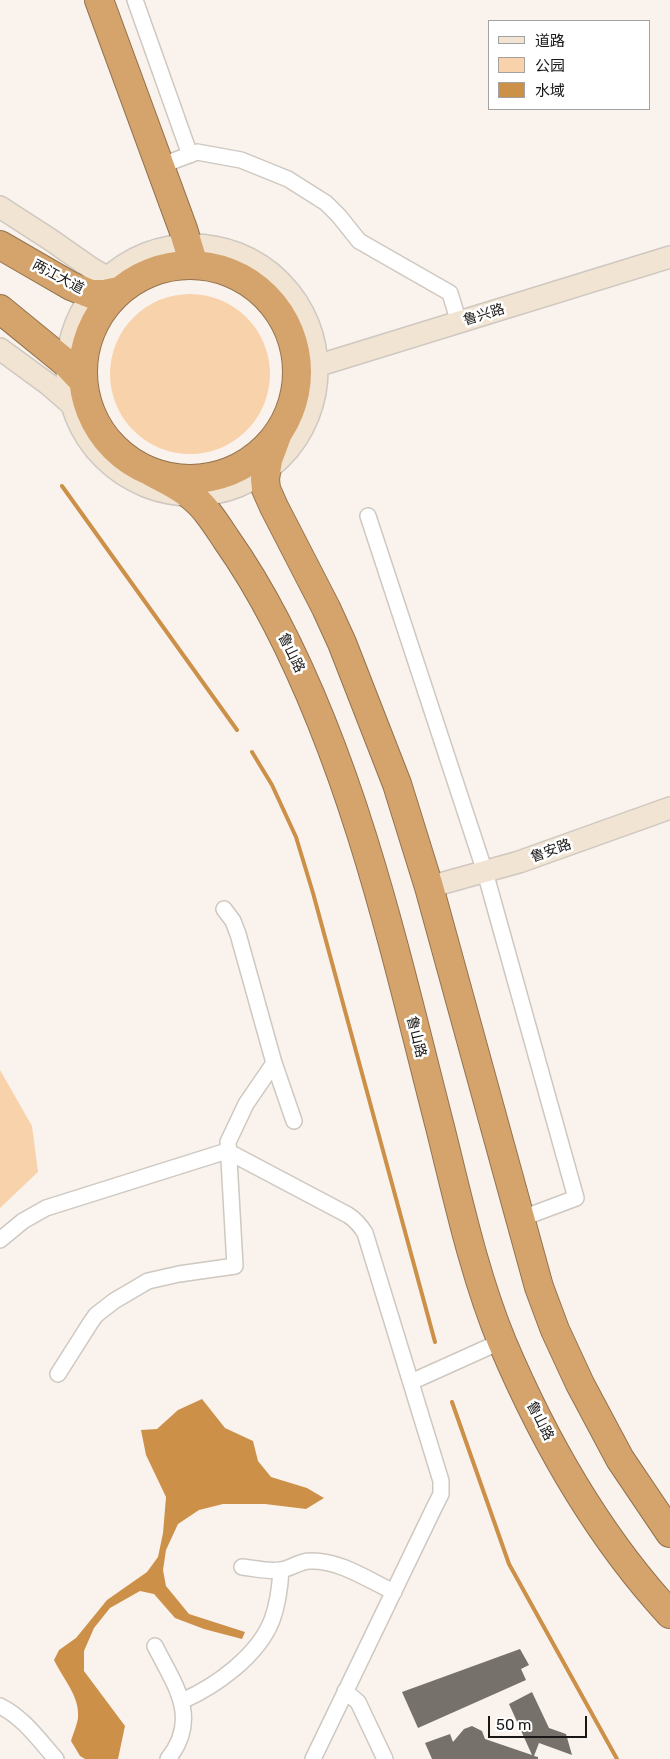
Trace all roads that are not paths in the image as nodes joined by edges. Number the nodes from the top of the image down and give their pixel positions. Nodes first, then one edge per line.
1 (99, 0) edge
2 (135, 0) edge
3 (190, 155) junction
4 (160, 166) junction
5 (0, 207) edge
6 (0, 245) edge
7 (190, 255) junction
8 (670, 258) edge
9 (106, 288) junction
10 (0, 309) edge
11 (460, 323) junction
12 (0, 349) edge
13 (307, 369) junction
14 (74, 382) junction
15 (278, 433) junction
16 (266, 471) junction
17 (151, 472) junction
18 (190, 495) junction
19 (368, 516) dead end
20 (670, 808) edge
21 (485, 872) junction
22 (429, 887) junction
23 (224, 909) dead end
24 (274, 1064) junction
25 (294, 1121) dead end
26 (227, 1151) junction
27 (520, 1219) junction
28 (0, 1240) edge
29 (502, 1342) junction
30 (58, 1374) dead end
31 (410, 1382) junction
32 (670, 1533) edge
33 (242, 1567) dead end
34 (281, 1570) junction
35 (394, 1592) junction
36 (670, 1614) edge
37 (154, 1646) dead end
38 (345, 1691) junction
39 (182, 1701) junction
40 (0, 1706) edge
41 (56, 1759) edge
42 (168, 1759) edge
43 (313, 1759) edge
44 (385, 1759) edge

1 - 4 highway
2 - 3 street
3 - 4 street
3 - 11 street
4 - 7 highway
5 - 9 street
6 - 9 highway, 两江大道
7 - 9 highway
7 - 13 highway
8 - 11 street, 鲁兴路
9 - 14 highway
10 - 14 highway
11 - 13 street, 鲁兴路
12 - 14 street
13 - 15 highway
13 - 16 street
14 - 17 highway
14 - 18 street
15 - 16 highway
15 - 17 highway
16 - 18 street
16 - 22 highway
17 - 18 highway, 鲁山路
18 - 29 highway, 鲁山路
19 - 21 street
20 - 21 street, 鲁安路
21 - 22 street, 鲁安路
21 - 27 street
22 - 27 highway
23 - 24 street
24 - 25 street
24 - 26 street
26 - 28 street
26 - 30 street
26 - 31 street
27 - 32 highway
29 - 31 street
29 - 36 highway, 鲁山路
31 - 35 street
33 - 34 street
34 - 35 street
34 - 39 street
35 - 38 street
37 - 39 street
38 - 43 street
38 - 44 street
39 - 42 street
40 - 41 street

